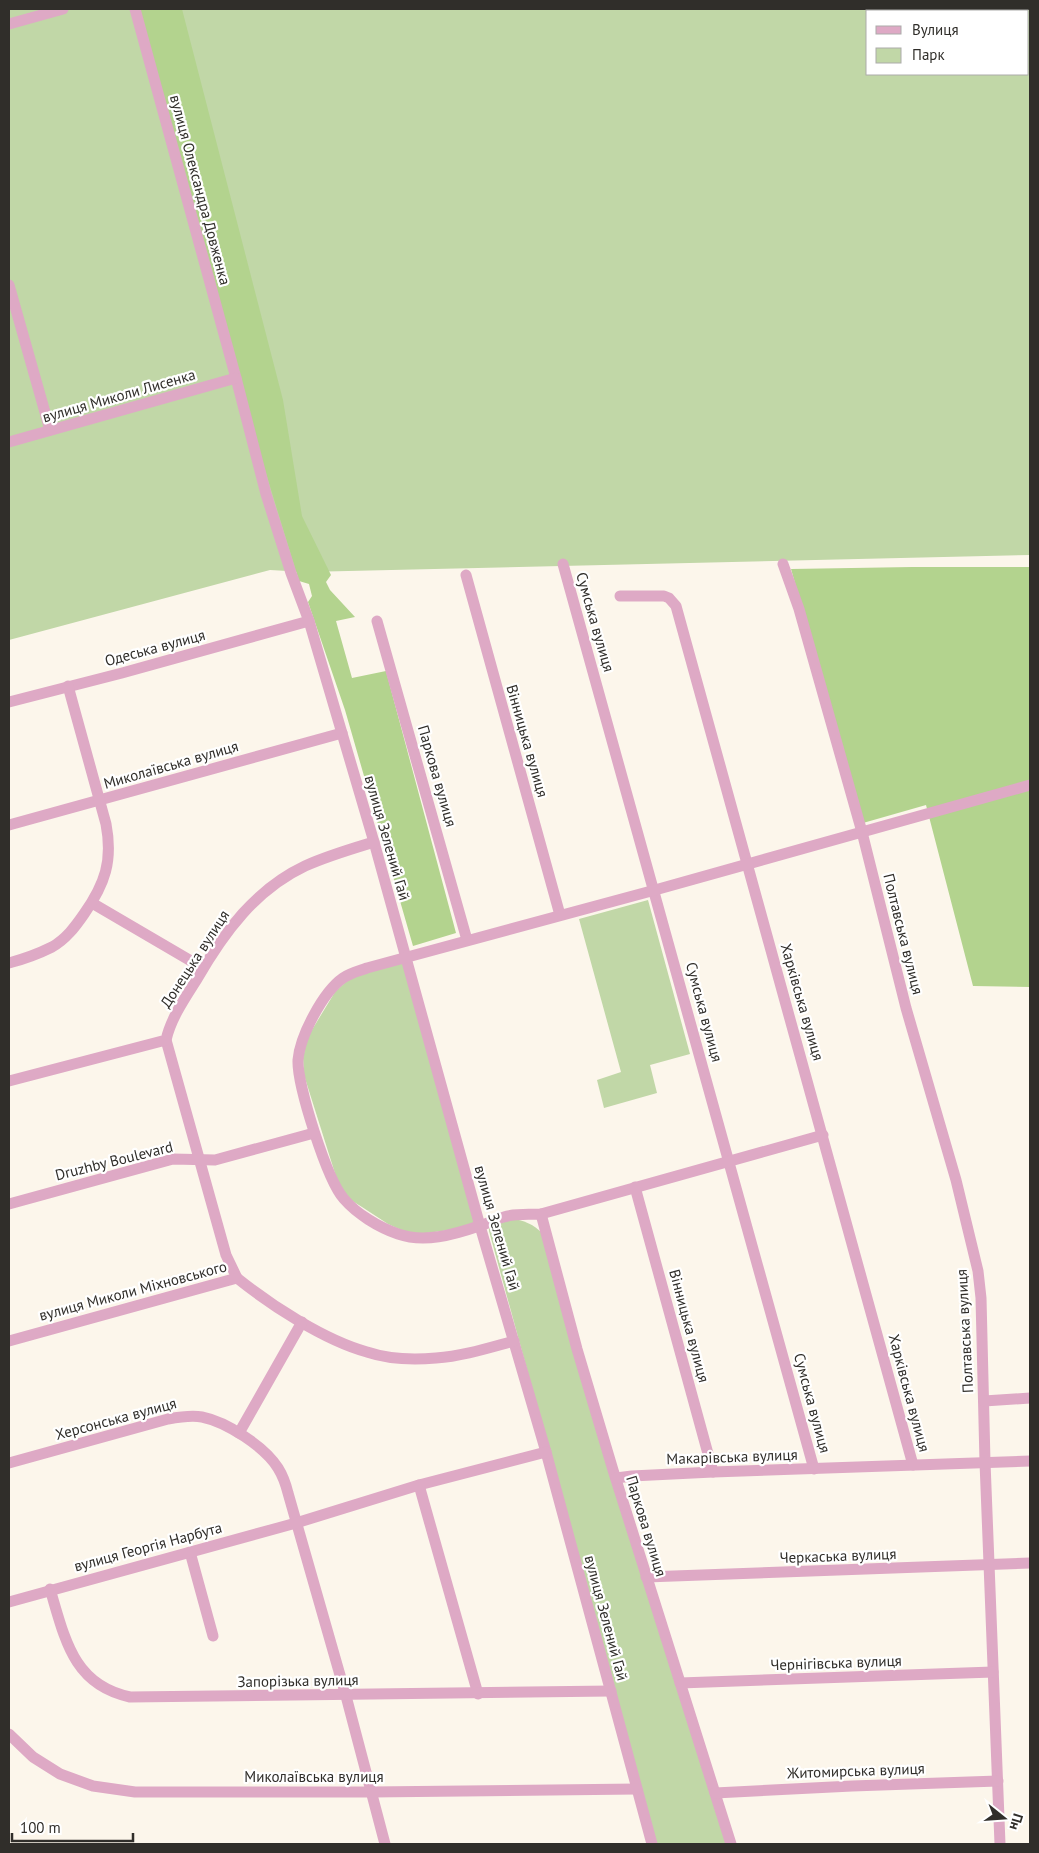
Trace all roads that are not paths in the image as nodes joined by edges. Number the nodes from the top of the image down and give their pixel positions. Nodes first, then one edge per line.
1 (63, 9) edge
2 (134, 9) edge
3 (9, 24) edge
4 (9, 285) edge
5 (236, 378) junction
6 (50, 430) junction
7 (9, 442) edge
8 (563, 564) dead end
9 (783, 564) dead end
10 (466, 575) dead end
11 (620, 596) dead end
12 (309, 620) junction
13 (378, 621) dead end
14 (68, 686) junction
15 (9, 702) edge
16 (342, 733) junction
17 (1030, 785) edge
18 (99, 801) junction
19 (9, 825) edge
20 (862, 832) junction
21 (374, 842) junction
22 (747, 864) junction
23 (655, 890) junction
24 (92, 903) junction
25 (560, 915) junction
26 (467, 940) junction
27 (405, 956) junction
28 (9, 963) edge
29 (203, 968) junction
30 (166, 1040) junction
31 (9, 1081) edge
32 (314, 1133) junction
33 (823, 1135) junction
34 (200, 1160) junction
35 (729, 1161) junction
36 (635, 1187) junction
37 (9, 1204) edge
38 (541, 1214) junction
39 (480, 1226) junction
40 (237, 1278) junction
41 (302, 1322) junction
42 (9, 1341) edge
43 (514, 1341) junction
44 (1030, 1398) edge
45 (984, 1401) junction
46 (239, 1434) junction
47 (546, 1452) junction
48 (1030, 1461) edge
49 (985, 1462) junction
50 (9, 1463) edge
51 (914, 1465) junction
52 (814, 1469) junction
53 (713, 1472) junction
54 (616, 1478) junction
55 (419, 1485) junction
56 (296, 1523) junction
57 (190, 1552) junction
58 (1030, 1564) edge
59 (989, 1565) junction
60 (646, 1578) junction
61 (50, 1590) junction
62 (9, 1602) edge
63 (213, 1636) dead end
64 (993, 1672) junction
65 (680, 1683) junction
66 (610, 1691) junction
67 (478, 1694) junction
68 (346, 1696) junction
69 (9, 1734) edge
70 (998, 1781) junction
71 (637, 1789) junction
72 (371, 1792) junction
73 (715, 1793) junction
74 (385, 1844) edge
75 (652, 1844) edge
76 (731, 1844) edge
77 (1000, 1844) edge

1 - 3 street
2 - 5 street, вулиця Олександра Довженка
4 - 6 street
5 - 6 street, вулиця Миколи Лисенка
5 - 12 street, вулиця Олександра Довженка
6 - 7 street, вулиця Миколи Лисенка
8 - 23 street, Сумська вулиця
9 - 20 street, Полтавська вулиця
10 - 25 street, Вінницька вулиця
11 - 22 street, Харківська вулиця
12 - 14 street, Одеська вулиця
12 - 16 street, вулиця Зелений Гай
13 - 26 street, Паркова вулиця
14 - 15 street, Одеська вулиця
14 - 18 street
16 - 18 street, Миколаївська вулиця
16 - 21 street, вулиця Зелений Гай
17 - 20 street
18 - 19 street, Миколаївська вулиця
18 - 24 street
20 - 22 street
20 - 45 street, Полтавська вулиця
21 - 27 street, вулиця Зелений Гай
21 - 29 street, Донецька вулиця
22 - 23 street
22 - 33 street, Харківська вулиця
23 - 25 street
23 - 35 street, Сумська вулиця
24 - 28 street
24 - 29 street
25 - 26 street
26 - 27 street
27 - 32 street
27 - 39 street, вулиця Зелений Гай
29 - 30 street, Донецька вулиця
30 - 31 street
30 - 34 street
32 - 34 street, Druzhby Boulevard
32 - 39 street
33 - 35 street
33 - 51 street, Харківська вулиця
34 - 37 street, Druzhby Boulevard
34 - 40 street
35 - 36 street
35 - 52 street, Сумська вулиця
36 - 38 street
36 - 53 street, Вінницька вулиця
38 - 39 street
38 - 54 street, Паркова вулиця
39 - 43 street, вулиця Зелений Гай
40 - 41 street, вулиця Миколи Міхновського
40 - 42 street, вулиця Миколи Міхновського
41 - 43 street, вулиця Миколи Міхновського
41 - 46 street
43 - 47 street, вулиця Зелений Гай
44 - 45 street
45 - 49 street, Полтавська вулиця
46 - 50 street, Херсонська вулиця
46 - 56 street, Херсонська вулиця
47 - 55 street, вулиця Георгія Нарбута
47 - 66 street, вулиця Зелений Гай
48 - 49 street, Макарівська вулиця
49 - 51 street, Макарівська вулиця
49 - 59 street, Полтавська вулиця
51 - 52 street, Макарівська вулиця
52 - 53 street, Макарівська вулиця
53 - 54 street, Макарівська вулиця
54 - 60 street, Паркова вулиця
55 - 56 street, вулиця Георгія Нарбута
55 - 67 street
56 - 57 street, вулиця Георгія Нарбута
56 - 68 street
57 - 61 street, вулиця Георгія Нарбута
57 - 63 street
58 - 59 street, Черкаська вулиця
59 - 60 street, Черкаська вулиця
59 - 64 street, Полтавська вулиця
60 - 65 street, Паркова вулиця
61 - 62 street, вулиця Георгія Нарбута
61 - 68 street, Запорізька вулиця
64 - 65 street, Чернігівська вулиця
64 - 70 street, Полтавська вулиця
65 - 73 street, Паркова вулиця
66 - 67 street, Запорізька вулиця
66 - 71 street, вулиця Зелений Гай
67 - 68 street, Запорізька вулиця
68 - 72 street
69 - 72 street, Миколаївська вулиця
70 - 73 street, Житомирська вулиця
70 - 77 street, Полтавська вулиця
71 - 72 street, Миколаївська вулиця
71 - 75 street, вулиця Зелений Гай
72 - 74 street
73 - 76 street, Паркова вулиця

